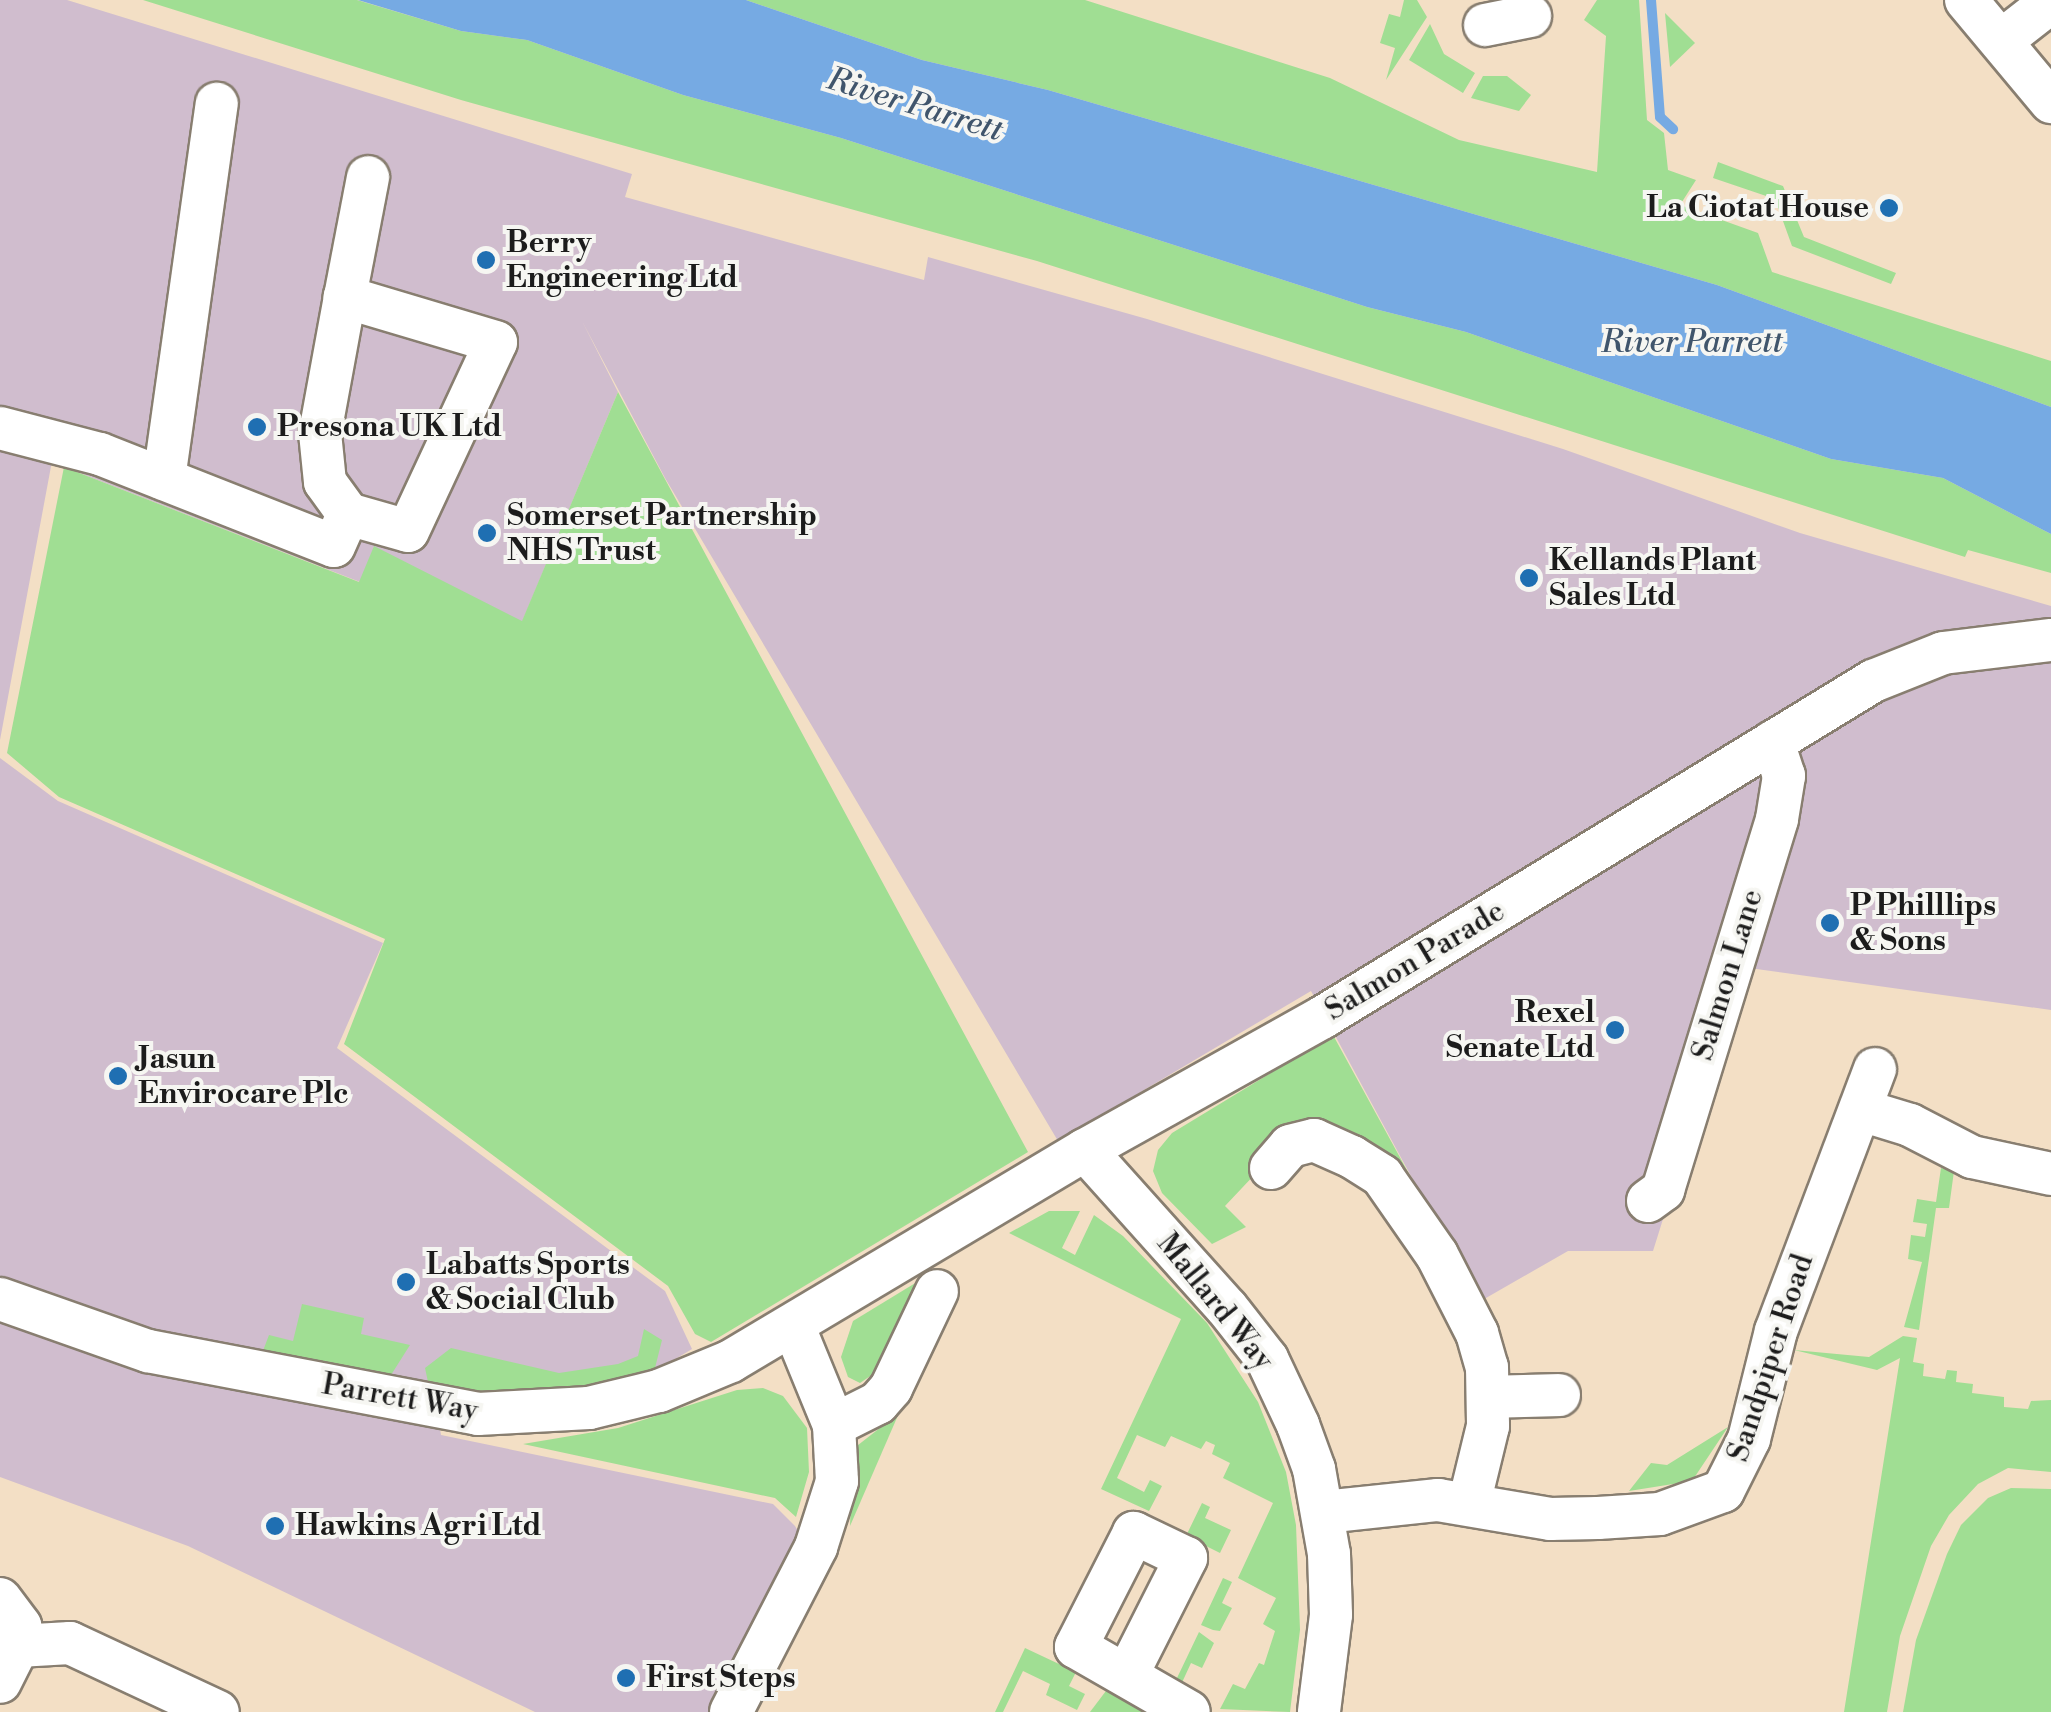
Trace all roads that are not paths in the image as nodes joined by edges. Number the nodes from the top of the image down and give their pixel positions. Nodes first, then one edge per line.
1 (1966, 0) edge
2 (2051, 2) edge
3 (2001, 42) junction
4 (2051, 102) edge
5 (217, 104) dead end
6 (368, 177) dead end
7 (346, 297) junction
8 (2, 433) edge
9 (164, 479) junction
10 (348, 514) junction
11 (2051, 640) edge
12 (1773, 742) junction
13 (1875, 1069) dead end
14 (1860, 1110) junction
15 (1085, 1150) junction
16 (1270, 1168) dead end
17 (2051, 1174) edge
18 (1648, 1202) dead end
19 (937, 1291) dead end
20 (0, 1300) edge
21 (793, 1324) junction
22 (1559, 1394) dead end
23 (1489, 1396) junction
24 (834, 1424) junction
25 (1468, 1504) junction
26 (1324, 1512) junction
27 (0, 1599) edge
28 (9, 1664) edge
29 (1128, 1674) dead end
30 (218, 1712) edge
31 (732, 1712) edge
32 (1190, 1712) edge
33 (1319, 1712) edge

1 - 3 street
2 - 3 street
3 - 4 street
5 - 9 street
6 - 7 street
7 - 10 street
7 - 10 street
8 - 9 street
9 - 10 street
11 - 12 street, Salmon Parade
12 - 15 street, Salmon Parade
12 - 18 street, Salmon Lane
13 - 14 street, Sandpiper Road
14 - 17 street
14 - 25 street, Sandpiper Road
15 - 21 street, Salmon Parade
15 - 26 street, Mallard Way
16 - 23 street
19 - 24 street
20 - 21 street, Parrett Way
21 - 24 street
22 - 23 street
23 - 25 street
24 - 31 street
25 - 26 street, Sandpiper Road
26 - 33 street, Mallard Way
27 - 28 street
28 - 30 street
29 - 32 street

